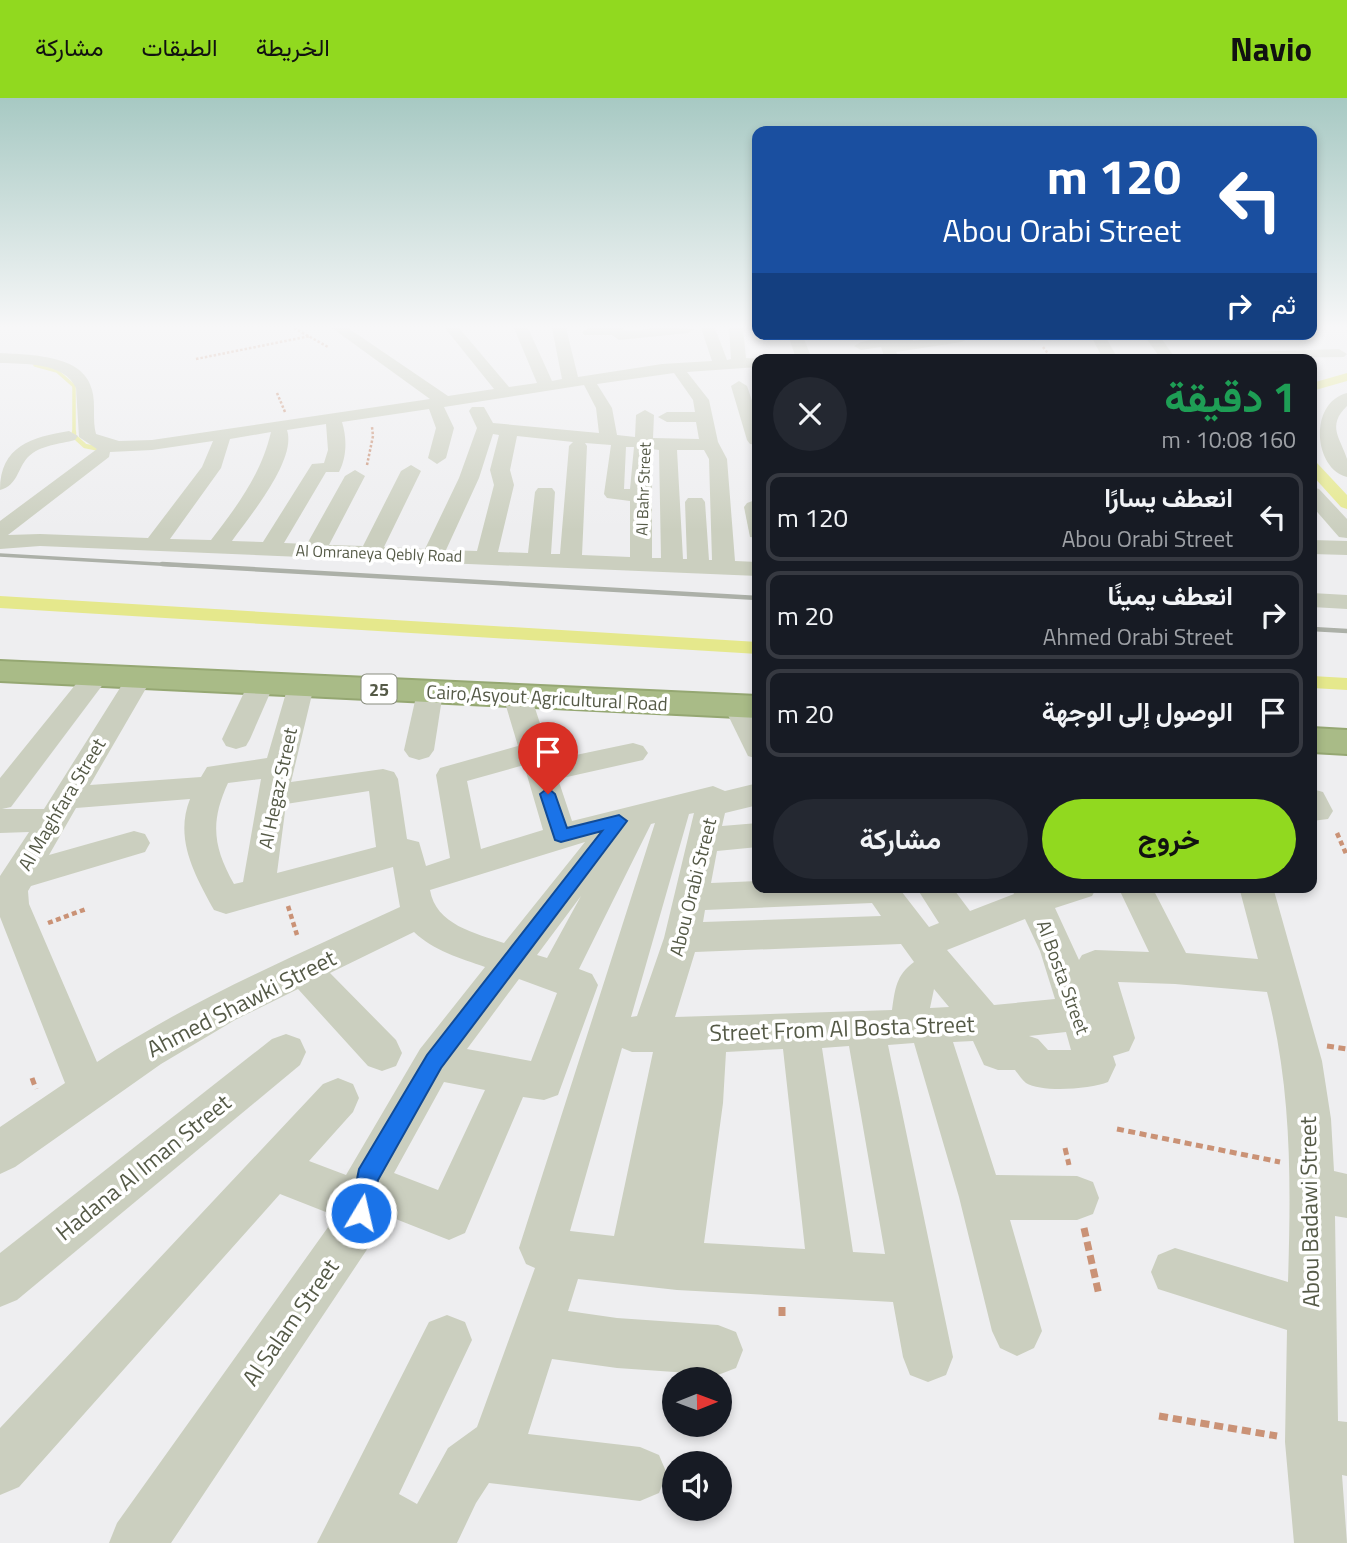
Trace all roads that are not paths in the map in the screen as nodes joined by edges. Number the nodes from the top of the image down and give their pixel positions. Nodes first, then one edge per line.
1 (68, 395) edge
2 (84, 395) edge
3 (403, 395) edge
4 (428, 395) edge
5 (463, 395) edge
6 (492, 395) edge
7 (512, 395) edge
8 (596, 395) edge
9 (698, 395) edge
10 (739, 395) edge
11 (470, 401) junction
12 (417, 405) junction
13 (440, 405) junction
14 (1344, 405) edge
15 (645, 415) dead end
16 (705, 416) junction
17 (752, 416) edge
18 (667, 418) dead end
19 (335, 425) junction
20 (469, 426) junction
21 (509, 431) junction
22 (280, 432) junction
23 (1326, 433) junction
24 (1347, 434) edge
25 (574, 435) junction
26 (69, 436) junction
27 (222, 441) junction
28 (645, 443) junction
29 (668, 444) junction
30 (614, 445) junction
31 (102, 453) junction
32 (722, 454) junction
33 (438, 457) dead end
34 (361, 470) road end
35 (411, 471) dead end
36 (1347, 471) edge
37 (575, 481) junction
38 (0, 484) edge
39 (640, 496) junction
40 (1317, 499) edge
41 (695, 502) dead end
42 (1317, 524) edge
43 (1343, 528) edge
44 (0, 531) edge
45 (0, 542) edge
46 (155, 544) junction
47 (217, 547) junction
48 (1317, 547) edge
49 (1347, 548) edge
50 (270, 549) junction
51 (315, 550) junction
52 (371, 552) junction
53 (433, 555) junction
54 (486, 557) junction
55 (540, 559) junction
56 (571, 560) junction
57 (642, 564) junction
58 (672, 565) junction
59 (698, 566) junction
60 (724, 567) junction
61 (752, 569) edge
62 (1317, 589) edge
63 (1330, 601) edge
64 (0, 656) edge
65 (0, 671) edge
66 (97, 676) junction
67 (139, 678) junction
68 (261, 684) junction
69 (300, 685) junction
70 (430, 692) junction
71 (538, 692) junction
72 (751, 702) edge
73 (1317, 724) edge
74 (1347, 727) edge
75 (236, 740) dead end
76 (1317, 740) edge
77 (1347, 743) edge
78 (41, 747) junction
79 (95, 747) junction
80 (419, 750) dead end
81 (633, 753) dead end
82 (538, 762) junction
83 (215, 780) junction
84 (276, 781) junction
85 (752, 795) edge
86 (0, 799) edge
87 (58, 809) junction
88 (661, 812) junction
89 (0, 821) edge
90 (561, 836) junction
91 (752, 836) edge
92 (704, 840) junction
93 (134, 843) dead end
94 (468, 865) junction
95 (408, 875) junction
96 (9, 885) edge
97 (258, 892) junction
98 (776, 893) edge
99 (884, 893) edge
100 (937, 893) edge
101 (1138, 893) edge
102 (1258, 893) edge
103 (1032, 894) edge
104 (692, 897) junction
105 (963, 929) junction
106 (682, 938) junction
107 (923, 946) junction
108 (511, 960) junction
109 (1175, 968) junction
110 (303, 971) junction
111 (1280, 977) junction
112 (567, 981) junction
113 (985, 1023) junction
114 (919, 1025) junction
115 (865, 1027) junction
116 (800, 1030) junction
117 (607, 1032) junction
118 (677, 1035) junction
119 (1086, 1040) junction
120 (286, 1052) dead end
121 (382, 1053) dead end
122 (434, 1062) junction
123 (528, 1079) junction
124 (589, 1090) junction
125 (89, 1091) junction
126 (338, 1098) dead end
127 (0, 1152) edge
128 (273, 1169) junction
129 (1323, 1184) edge
130 (363, 1194) junction
131 (981, 1197) junction
132 (1077, 1198) dead end
133 (563, 1254) junction
134 (632, 1262) junction
135 (677, 1266) junction
136 (1175, 1272) dead end
137 (832, 1274) junction
138 (915, 1280) junction
139 (0, 1283) edge
140 (1311, 1313) junction
141 (1017, 1331) dead end
142 (536, 1332) junction
143 (447, 1340) dead end
144 (718, 1350) dead end
145 (928, 1357) dead end
146 (1330, 1445) edge
147 (486, 1456) junction
148 (0, 1468) edge
149 (640, 1474) dead end
150 (354, 1525) edge
151 (137, 1543) edge
152 (1322, 1543) edge

1 - 26 street
2 - 12 street
3 - 12 street
4 - 13 street
5 - 11 street
6 - 11 street
7 - 11 street
8 - 30 street
9 - 16 street
10 - 17 street
11 - 13 street
11 - 20 street
12 - 13 street
13 - 19 street
13 - 20 street
14 - 23 street
15 - 28 street, Al Bahr Street
16 - 18 street
16 - 32 street
19 - 22 street
19 - 50 street
20 - 21 street
20 - 33 street
20 - 53 street
21 - 25 street
21 - 54 street
22 - 27 street
22 - 47 street
23 - 24 street
23 - 36 street
25 - 30 street
25 - 37 street
26 - 31 street
26 - 38 street
27 - 31 street
27 - 46 street
28 - 29 street
28 - 30 street
28 - 39 street, Al Bahr Street
29 - 32 street
29 - 58 street
30 - 39 street
31 - 44 street
32 - 60 street
34 - 51 street
35 - 52 street
37 - 55 street
37 - 56 street
39 - 57 street, Al Bahr Street
40 - 43 street
41 - 59 street
42 - 43 street
45 - 46 street, Al Omraneya Qebly Road
46 - 47 street, Al Omraneya Qebly Road
47 - 50 street, Al Omraneya Qebly Road
48 - 49 street
50 - 51 street, Al Omraneya Qebly Road
51 - 52 street, Al Omraneya Qebly Road
52 - 53 street, Al Omraneya Qebly Road
53 - 54 street, Al Omraneya Qebly Road
54 - 55 street, Al Omraneya Qebly Road
55 - 56 street, Al Omraneya Qebly Road
56 - 57 street, Al Omraneya Qebly Road
57 - 58 street, Al Omraneya Qebly Road
58 - 59 street, Al Omraneya Qebly Road
59 - 60 street, Al Omraneya Qebly Road
60 - 61 street, Al Omraneya Qebly Road
62 - 63 street
64 - 71 highway, Cairo,Asyout Agricultural Road / 25
65 - 66 highway, Cairo,Asyout Agricultural Road / 25
66 - 67 highway, Cairo,Asyout Agricultural Road / 25
66 - 78 street
67 - 68 highway, Cairo,Asyout Agricultural Road / 25
67 - 79 street, Al Maghfara Street
68 - 69 highway, Cairo,Asyout Agricultural Road / 25
68 - 75 street
69 - 70 highway, Cairo,Asyout Agricultural Road / 25
69 - 84 street, Al Hegaz Street
70 - 71 highway, Cairo,Asyout Agricultural Road / 25
70 - 80 street
71 - 72 highway, Cairo,Asyout Agricultural Road / 25
71 - 82 street
73 - 74 highway
76 - 77 highway
78 - 79 street
78 - 86 street
79 - 87 street, Al Maghfara Street
81 - 82 street
82 - 90 street
82 - 94 street
83 - 84 street
83 - 87 street
83 - 97 street
84 - 95 street
84 - 97 street, Al Hegaz Street
85 - 88 street
87 - 89 street
87 - 96 street, Al Maghfara Street
88 - 90 street
88 - 92 street, Abou Orabi Street
88 - 108 street, Al Salam Street
88 - 112 street
88 - 117 street
90 - 94 street
91 - 92 street
92 - 104 street, Abou Orabi Street
93 - 96 street
94 - 95 street
95 - 97 street
95 - 108 street
95 - 110 street, Ahmed Shawki Street
96 - 125 street, Al Maghfara Street
98 - 104 street
99 - 107 street
100 - 105 street
101 - 109 street
102 - 111 street, Abou Badawi Street
103 - 105 street
103 - 119 street, Al Bosta Street
104 - 106 street, Abou Orabi Street
105 - 107 street
106 - 107 street
106 - 118 street, Abou Orabi Street
107 - 113 street
107 - 114 street
108 - 112 street
108 - 122 street, Al Salam Street
109 - 111 street
109 - 119 street
110 - 121 street
110 - 125 street, Ahmed Shawki Street
111 - 129 street, Abou Badawi Street
112 - 123 street
113 - 114 street, Street From Al Bosta Street
113 - 119 street, Street From Al Bosta Street
113 - 119 street
114 - 115 street, Street From Al Bosta Street
114 - 131 street
115 - 116 street, Street From Al Bosta Street
115 - 138 street
116 - 118 street, Street From Al Bosta Street
116 - 137 street
117 - 118 street, Street From Al Bosta Street
117 - 124 street
118 - 134 street
118 - 135 street
120 - 139 street, Hadana Al Iman Street
122 - 123 street
122 - 130 street, Al Salam Street
123 - 124 street
123 - 130 street
124 - 133 street
125 - 127 street, Ahmed Shawki Street
126 - 128 street
128 - 130 street
128 - 148 street
129 - 140 street, Abou Badawi Street
130 - 151 street, Al Salam Street
131 - 132 street
131 - 141 street
133 - 134 street
133 - 142 street
134 - 135 street
135 - 137 street
136 - 140 street
137 - 138 street
138 - 145 street
140 - 146 street, Abou Badawi Street
142 - 144 street
142 - 147 street
143 - 150 street
146 - 152 street, Abou Badawi Street
147 - 149 street
147 - 150 street

